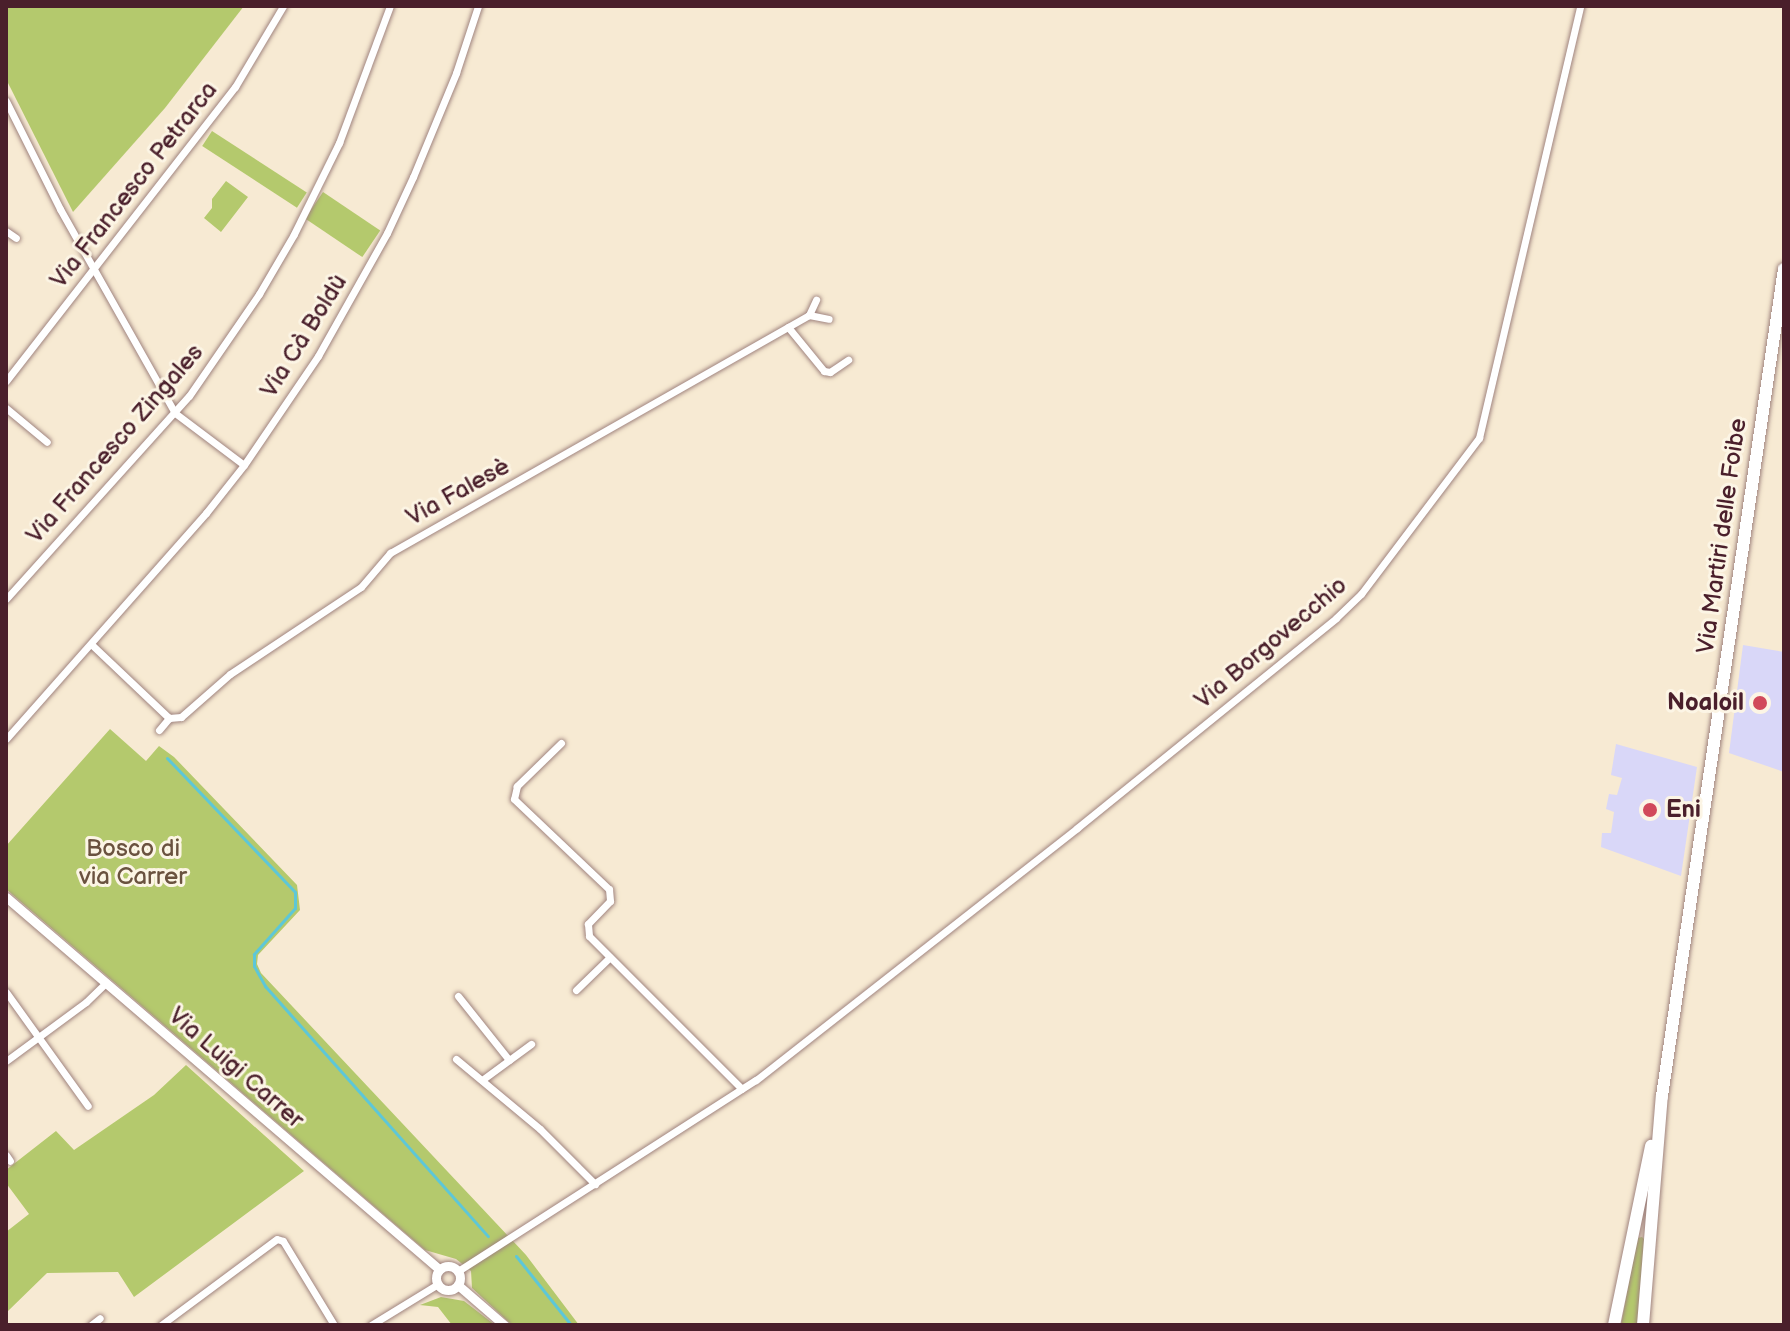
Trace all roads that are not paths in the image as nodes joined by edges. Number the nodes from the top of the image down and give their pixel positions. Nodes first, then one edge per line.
1 (283, 6) edge
2 (390, 6) edge
3 (478, 6) edge
4 (1580, 6) edge
5 (6, 101) edge
6 (6, 231) edge
7 (16, 238) dead end
8 (1784, 269) edge
9 (94, 270) junction
10 (816, 300) dead end
11 (809, 315) junction
12 (829, 319) dead end
13 (788, 327) junction
14 (848, 360) dead end
15 (6, 381) edge
16 (6, 408) edge
17 (175, 413) junction
18 (47, 442) dead end
19 (244, 465) junction
20 (6, 599) edge
21 (91, 644) junction
22 (169, 718) junction
23 (159, 730) dead end
24 (6, 739) edge
25 (561, 743) dead end
26 (6, 897) edge
27 (610, 957) junction
28 (106, 983) junction
29 (576, 990) dead end
30 (6, 992) edge
31 (458, 996) dead end
32 (39, 1037) junction
33 (531, 1044) dead end
34 (456, 1059) dead end
35 (509, 1060) junction
36 (6, 1061) edge
37 (482, 1080) junction
38 (742, 1089) junction
39 (1662, 1096) junction
40 (88, 1106) dead end
41 (595, 1184) junction
42 (439, 1269) junction
43 (458, 1271) junction
44 (438, 1284) junction
45 (458, 1285) junction
46 (100, 1318) dead end
47 (91, 1325) edge
48 (161, 1325) edge
49 (334, 1325) edge
50 (371, 1325) edge
51 (504, 1325) edge
52 (1614, 1325) edge
53 (1643, 1325) edge

1 - 9 street, Via Francesco Petrarca
2 - 17 street, Via Francesco Zingales
3 - 19 street, Via Cà Boldù
4 - 38 street, Via Borgovecchio
5 - 9 street
6 - 7 street
8 - 39 highway, Via Martiri delle Foibe
9 - 15 street, Via Francesco Petrarca
9 - 17 street
10 - 11 street
11 - 12 street
11 - 13 street, Via Falesè
13 - 14 street
13 - 22 street, Via Falesè
16 - 18 street
17 - 19 street
17 - 20 street, Via Francesco Zingales
19 - 21 street, Via Cà Boldù
21 - 22 street
21 - 24 street
22 - 23 street, Via Falesè
25 - 27 street
26 - 28 street, Via Luigi Carrer
27 - 29 street
27 - 38 street
28 - 32 street
28 - 42 street, Via Luigi Carrer
30 - 32 street
31 - 35 street
32 - 36 street
32 - 40 street
33 - 35 street
34 - 37 street
35 - 37 street
37 - 41 street
38 - 41 street, Via Borgovecchio
39 - 52 highway, Via Martiri delle Foibe
39 - 53 highway, Via Martiri delle Foibe
41 - 43 street, Via Borgovecchio
42 - 43 street
42 - 44 street
43 - 45 street
44 - 45 street
44 - 50 street
45 - 51 street
46 - 47 street
48 - 49 street

